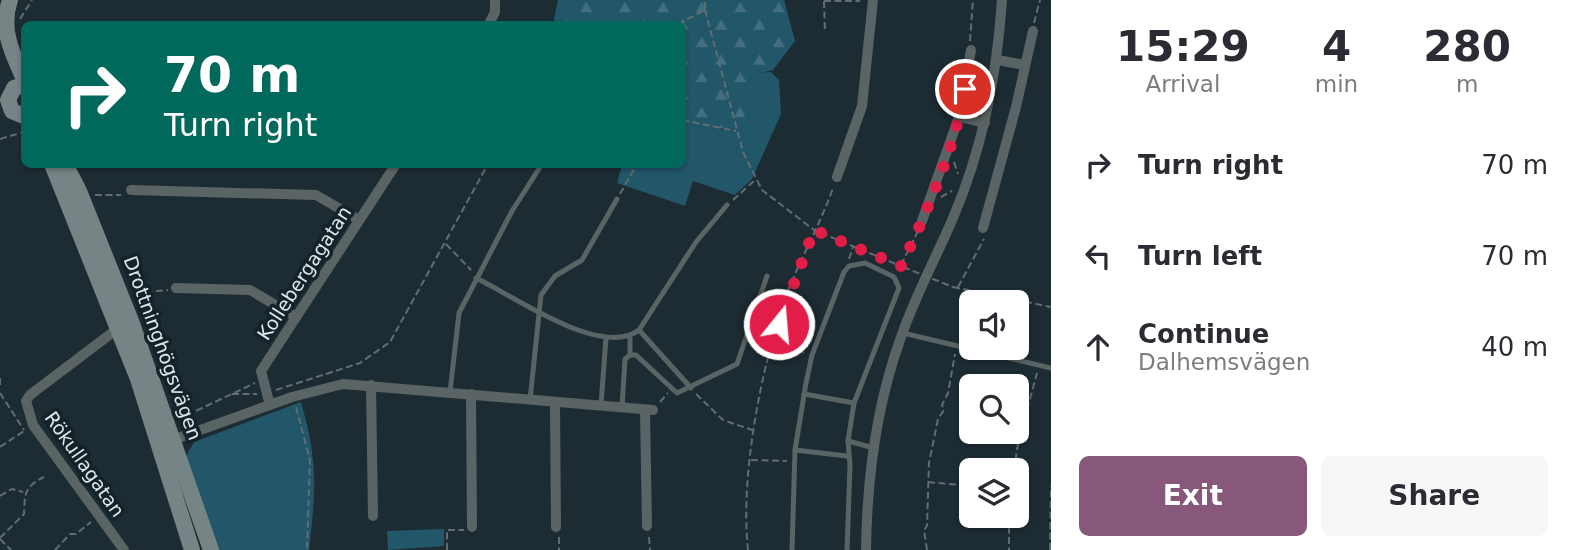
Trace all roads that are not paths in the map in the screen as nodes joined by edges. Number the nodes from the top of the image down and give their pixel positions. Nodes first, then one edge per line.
1 (10, 0) edge
2 (495, 0) edge
3 (873, 0) edge
4 (1002, 0) edge
5 (490, 21) edge
6 (1032, 30) road end
7 (971, 50) road end
8 (0, 52) edge
9 (998, 60) junction
10 (1024, 65) junction
11 (14, 102) edge
12 (959, 117) junction
13 (985, 123) junction
14 (54, 168) edge
15 (67, 168) edge
16 (393, 168) edge
17 (540, 168) edge
18 (837, 177) road end
19 (131, 190) road end
20 (618, 199) road end
21 (727, 205) road end
22 (359, 220) junction
23 (922, 221) road end
24 (983, 228) road end
25 (767, 276) dead end
26 (476, 277) junction
27 (176, 288) road end
28 (537, 310) junction
29 (296, 317) junction
30 (125, 324) junction
31 (639, 330) junction
32 (902, 333) junction
33 (630, 337) junction
34 (606, 338) junction
35 (630, 355) junction
36 (1051, 368) edge
37 (371, 385) junction
38 (691, 388) junction
39 (450, 392) junction
40 (471, 394) junction
41 (804, 394) junction
42 (530, 400) junction
43 (555, 402) junction
44 (854, 403) junction
45 (270, 405) junction
46 (601, 406) junction
47 (622, 408) junction
48 (175, 440) junction
49 (848, 441) junction
50 (158, 444) junction
51 (874, 448) junction
52 (795, 450) junction
53 (847, 456) junction
54 (373, 516) dead end
55 (647, 526) road end
56 (472, 527) road end
57 (556, 527) road end
58 (124, 550) edge
59 (192, 550) edge
60 (211, 550) edge
61 (792, 550) edge
62 (847, 550) edge
63 (866, 550) edge

1 - 11 street
2 - 5 street
3 - 18 street
4 - 9 street
6 - 10 street
7 - 12 street
8 - 11 street
9 - 10 street
9 - 13 street
10 - 24 street
12 - 13 street
12 - 23 street
13 - 32 street
14 - 30 street, Drottninghögsvägen
15 - 30 street, Drottninghögsvägen
16 - 22 street, Kollebergagatan
17 - 26 lane
19 - 22 street
20 - 28 lane
21 - 31 lane
22 - 29 street, Kollebergagatan
25 - 38 lane
26 - 28 lane
26 - 39 lane
27 - 29 street
28 - 34 lane
28 - 42 lane
29 - 45 street, Kollebergagatan
30 - 48 street, Drottninghögsvägen
30 - 50 street, Drottninghögsvägen
30 - 58 street, Rökullagatan
31 - 33 lane
31 - 38 lane
32 - 36 lane
32 - 51 street
33 - 34 lane
33 - 35 lane
34 - 46 lane
35 - 38 lane
35 - 47 lane
37 - 39 street
37 - 45 street
37 - 54 street
39 - 40 street
40 - 42 street
40 - 56 street
41 - 44 lane
41 - 44 lane
41 - 52 lane
42 - 43 street
43 - 46 street
43 - 57 street
44 - 49 lane
45 - 48 street
46 - 47 street
47 - 55 street
48 - 50 street
48 - 60 street, Drottninghögsvägen
49 - 51 lane
49 - 53 lane
50 - 59 street, Drottninghögsvägen
51 - 63 street
52 - 53 lane
52 - 61 lane
53 - 62 lane

